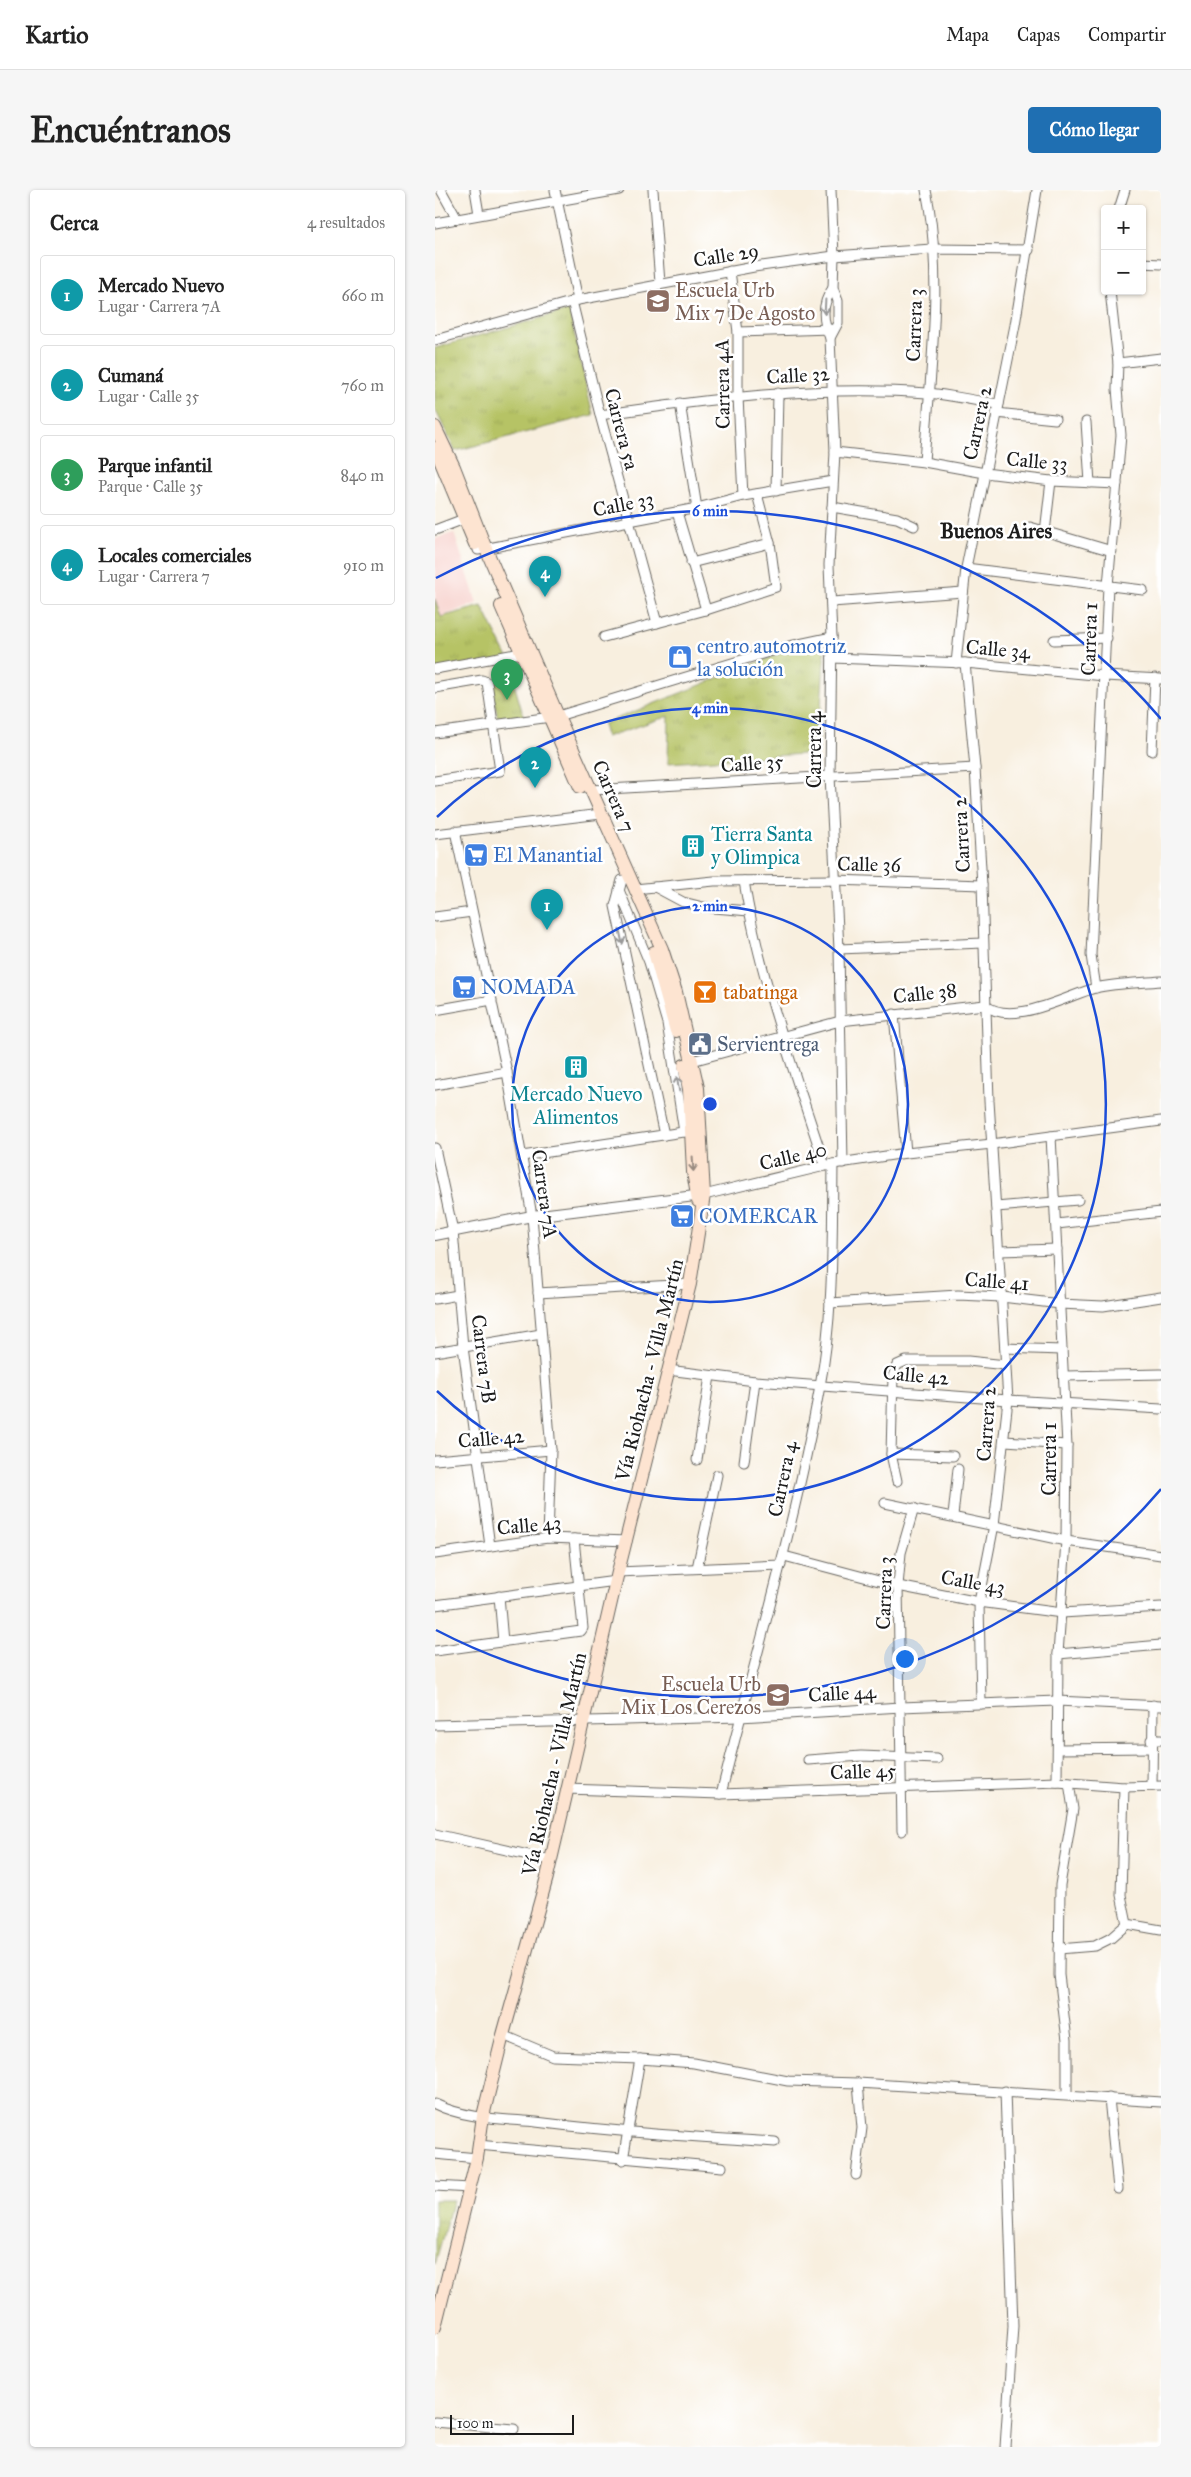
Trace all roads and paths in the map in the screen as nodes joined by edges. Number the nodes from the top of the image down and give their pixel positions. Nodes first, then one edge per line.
1 (441, 190) edge
2 (475, 190) edge
3 (555, 190) edge
4 (619, 190) edge
5 (653, 190) edge
6 (831, 190) edge
7 (926, 190) edge
8 (1037, 190) edge
9 (1125, 190) edge
10 (557, 200) junction
11 (1120, 205) edge
12 (479, 214) junction
13 (457, 219) junction
14 (435, 223) edge
15 (932, 249) junction
16 (1029, 250) junction
17 (834, 256) junction
18 (1146, 263) edge
19 (1161, 264) edge
20 (730, 271) junction
21 (660, 284) junction
22 (833, 288) junction
23 (1110, 295) edge
24 (575, 300) junction
25 (830, 329) junction
26 (738, 332) junction
27 (435, 340) edge
28 (1161, 358) edge
29 (1118, 362) junction
30 (833, 390) junction
31 (778, 393) junction
32 (928, 393) junction
33 (738, 397) junction
34 (680, 404) junction
35 (998, 409) junction
36 (600, 415) junction
37 (1055, 419) dead end
38 (1086, 422) dead end
39 (435, 427) edge
40 (435, 448) edge
41 (835, 452) junction
42 (924, 462) junction
43 (445, 470) edge
44 (985, 474) junction
45 (833, 481) junction
46 (1051, 481) junction
47 (1090, 483) junction
48 (1117, 484) junction
49 (775, 491) junction
50 (757, 494) junction
51 (743, 496) junction
52 (832, 507) junction
53 (697, 508) junction
54 (677, 512) junction
55 (467, 515) junction
56 (629, 521) junction
57 (915, 526) dead end
58 (1030, 527) dead end
59 (435, 530) edge
60 (1045, 532) junction
61 (770, 543) junction
62 (482, 549) junction
63 (1112, 551) junction
64 (691, 563) junction
65 (965, 568) junction
66 (1108, 586) junction
67 (1143, 590) dead end
68 (963, 592) junction
69 (832, 602) junction
70 (706, 610) junction
71 (657, 623) junction
72 (604, 637) dead end
73 (832, 637) junction
74 (1107, 638) junction
75 (1054, 640) dead end
76 (521, 653) junction
77 (832, 658) junction
78 (961, 663) junction
79 (435, 669) edge
80 (1105, 676) junction
81 (1158, 678) edge
82 (435, 688) edge
83 (553, 717) junction
84 (493, 726) junction
85 (435, 733) edge
86 (1152, 751) dead end
87 (975, 768) junction
88 (830, 776) junction
89 (435, 782) edge
90 (591, 790) junction
91 (597, 814) junction
92 (455, 831) junction
93 (435, 834) edge
94 (835, 880) junction
95 (744, 881) junction
96 (620, 884) junction
97 (982, 885) junction
98 (654, 887) junction
99 (635, 889) junction
100 (749, 911) junction
101 (472, 912) junction
102 (435, 917) edge
103 (983, 943) junction
104 (839, 949) junction
105 (1161, 981) edge
106 (1096, 988) junction
107 (491, 1000) junction
108 (985, 1005) junction
109 (435, 1010) edge
110 (894, 1014) junction
111 (840, 1020) junction
112 (783, 1037) junction
113 (692, 1062) junction
114 (507, 1072) junction
115 (435, 1085) edge
116 (1161, 1121) edge
117 (692, 1131) junction
118 (663, 1135) junction
119 (1051, 1136) junction
120 (992, 1144) junction
121 (435, 1148) edge
122 (906, 1153) junction
123 (522, 1156) junction
124 (834, 1164) junction
125 (701, 1195) junction
126 (1078, 1200) dead end
127 (1055, 1202) junction
128 (996, 1207) junction
129 (1161, 1212) edge
130 (532, 1216) junction
131 (1057, 1224) junction
132 (453, 1231) junction
133 (435, 1235) edge
134 (1057, 1250) junction
135 (999, 1251) junction
136 (690, 1284) junction
137 (538, 1293) junction
138 (459, 1295) junction
139 (1002, 1297) junction
140 (1161, 1297) edge
141 (435, 1299) edge
142 (830, 1303) junction
143 (1061, 1304) junction
144 (541, 1334) junction
145 (463, 1347) junction
146 (1005, 1348) junction
147 (1062, 1350) junction
148 (435, 1352) edge
149 (1006, 1366) junction
150 (668, 1370) junction
151 (1161, 1374) edge
152 (710, 1376) junction
153 (1065, 1376) junction
154 (755, 1380) junction
155 (821, 1385) junction
156 (893, 1391) junction
157 (1008, 1400) junction
158 (1066, 1404) junction
159 (1161, 1408) edge
160 (1005, 1441) junction
161 (1067, 1445) junction
162 (551, 1450) junction
163 (891, 1454) junction
164 (953, 1456) dead end
165 (480, 1457) junction
166 (435, 1460) edge
167 (697, 1460) dead end
168 (744, 1462) dead end
169 (958, 1469) dead end
170 (717, 1475) dead end
171 (897, 1482) dead end
172 (885, 1503) dead end
173 (914, 1508) junction
174 (953, 1516) junction
175 (994, 1525) junction
176 (548, 1538) junction
177 (574, 1539) junction
178 (627, 1540) junction
179 (1066, 1541) junction
180 (490, 1546) junction
181 (435, 1554) edge
182 (1161, 1555) edge
183 (784, 1556) junction
184 (781, 1565) junction
185 (697, 1568) junction
186 (617, 1577) junction
187 (580, 1586) junction
188 (898, 1586) junction
189 (499, 1596) junction
190 (979, 1602) junction
191 (435, 1605) edge
192 (1161, 1607) edge
193 (1062, 1613) junction
194 (503, 1642) junction
195 (1161, 1645) edge
196 (435, 1651) edge
197 (1058, 1654) junction
198 (1057, 1701) junction
199 (981, 1704) junction
200 (1157, 1706) edge
201 (901, 1707) junction
202 (740, 1717) junction
203 (582, 1721) junction
204 (435, 1725) edge
205 (1161, 1740) edge
206 (1151, 1744) junction
207 (1057, 1749) junction
208 (901, 1756) junction
209 (937, 1758) dead end
210 (808, 1760) dead end
211 (1057, 1782) junction
212 (1069, 1783) junction
213 (1156, 1786) edge
214 (1124, 1787) junction
215 (902, 1788) junction
216 (566, 1789) junction
217 (721, 1794) junction
218 (902, 1831) dead end
219 (435, 1834) edge
220 (551, 1860) junction
221 (1127, 1924) junction
222 (1161, 1930) edge
223 (1059, 1949) junction
224 (503, 2035) junction
225 (640, 2059) junction
226 (858, 2083) junction
227 (1005, 2091) junction
228 (1067, 2095) junction
229 (1109, 2098) junction
230 (1161, 2102) edge
231 (435, 2104) edge
232 (483, 2116) junction
233 (627, 2133) junction
234 (775, 2142) dead end
235 (477, 2152) junction
236 (435, 2154) edge
237 (623, 2160) junction
238 (722, 2167) dead end
239 (856, 2175) dead end
240 (435, 2186) edge
241 (470, 2188) junction
242 (1118, 2189) dead end
243 (435, 2327) edge
244 (435, 2422) edge
245 (514, 2429) dead end
246 (1005, 2447) edge

1 - 13 street
2 - 12 street
3 - 10 street
4 - 10 street
5 - 21 street
6 - 17 street, Carrera 4
7 - 15 street, Carrera 3
8 - 16 street, Carrera 2
9 - 11 street
10 - 12 street
10 - 24 street
12 - 13 street
13 - 14 street
15 - 16 street, Calle 29
15 - 17 street, Calle 29
15 - 32 street, Carrera 3
16 - 35 street, Carrera 2
17 - 20 street, Calle 29
17 - 22 street, Carrera 4
18 - 19 street
20 - 21 street, Calle 29
20 - 26 street, Carrera 4A
21 - 24 street, Calle 29
22 -> 25 street, Carrera 4
22 - 25 street, Carrera 4
23 - 29 street, Carrera 1
24 - 27 street, Calle 29
24 - 36 street, Carrera 5a
25 - 26 street
25 - 30 street, Carrera 4
26 - 33 street, Carrera 4A
28 - 29 street
29 - 48 street, Carrera 1
30 - 31 street, Calle 32
30 - 32 street, Calle 32
30 - 41 street, Carrera 4
31 - 33 street, Calle 32
31 - 49 street
32 - 35 street, Calle 32
32 - 42 street, Carrera 3
33 - 34 street, Calle 32
33 - 51 street, Carrera 4A
34 - 36 street, Calle 32
34 - 53 street
35 - 37 street, Calle 32
35 - 44 street, Carrera 2
36 - 56 street, Carrera 5a
38 - 47 street
39 - 43 main road, Carrera 7
40 - 43 main road, Carrera 7
41 - 42 street, Calle 33
41 - 45 street, Carrera 4
42 - 44 street, Calle 33
43 - 55 main road, Carrera 7
44 - 46 street, Calle 33
44 - 65 street, Carrera 2
45 - 49 street, Calle 33
45 - 52 street, Carrera 4
46 - 47 street, Calle 33
46 - 60 street
47 - 48 street, Calle 33
48 - 63 street, Carrera 1
49 - 50 street, Calle 33
50 - 51 street, Calle 33
50 - 61 street
51 - 53 street, Calle 33
52 - 57 street
52 - 69 street, Carrera 4
53 - 54 street, Calle 33
54 - 56 street, Calle 33
54 - 64 street
55 - 59 street
55 - 62 main road, Carrera 7
56 - 62 street, Calle 33
56 - 71 street, Carrera 5a
58 - 60 street
60 - 63 street
61 - 64 street
61 - 70 street
62 - 76 main road, Carrera 7
62 - 83 main road, Carrera 7
63 - 66 street, Carrera 1
64 - 70 street
65 - 66 street
65 - 68 street, Carrera 2
66 - 67 street
66 - 74 street, Carrera 1
68 - 69 street
68 - 78 street, Carrera 2
69 - 73 street, Carrera 4
70 - 71 street
71 - 72 street
73 - 77 street, Carrera 4
73 - 83 street
74 - 75 street
74 - 80 street, Carrera 1
76 - 79 street
76 - 83 main road, Carrera 7
77 - 78 street, Calle 34
77 - 88 street, Carrera 4
78 - 80 street, Calle 34
78 - 87 street, Carrera 2
80 - 81 street, Calle 34
80 - 106 street, Carrera 1
81 - 86 street
82 - 84 street
83 - 84 street
83 - 90 main road, Carrera 7
83 - 91 main road, Carrera 7
84 - 85 street
84 - 89 street
87 - 88 street, Calle 35
87 - 97 street, Carrera 2
88 - 90 street, Calle 35
88 - 94 street, Carrera 4
90 - 91 main road, Carrera 7
91 - 92 street
91 - 96 main road, Carrera 7
91 - 99 main road, Carrera 7
92 - 93 street
92 - 101 street, Carrera 7A
94 - 95 street, Calle 36
94 - 97 street, Calle 36
94 - 104 street, Carrera 4
95 - 98 street, Calle 36
95 - 100 street
96 - 117 main road, Carrera 7
96 -> 118 street
97 - 103 street, Carrera 2
98 - 99 street, Calle 36
98 - 100 street
99 - 113 main road, Carrera 7
100 - 112 street
101 - 102 street
101 - 107 street, Carrera 7A
103 - 104 street
103 - 108 street, Carrera 2
104 - 111 street, Carrera 4
105 - 106 street, Calle 38
106 - 108 street, Calle 38
107 - 109 street
107 - 114 street, Carrera 7A
108 - 110 street, Calle 38
108 - 120 street, Carrera 2
110 - 111 street, Calle 38
110 - 122 street
111 - 112 street, Calle 38
111 - 124 street, Carrera 4
112 - 113 street, Calle 38
112 - 124 street
113 - 117 main road, Carrera 7
114 - 115 street
114 - 123 street, Carrera 7A
116 - 119 street, Calle 40
117 - 118 street
117 - 125 main road, Carrera 7
118 - 123 street
119 - 120 street, Calle 40
119 - 127 street, Carrera 1
120 - 122 street, Calle 40
120 - 128 street, Carrera 2
121 - 132 street, Carrera 7B
122 - 124 street, Calle 40
123 - 130 street, Carrera 7A
124 - 125 street, Calle 40
124 - 142 street, Carrera 4
125 - 130 street, Calle 40
125 - 136 main road, Vía Riohacha - Villa Martín
126 - 127 street
127 - 128 street
127 - 131 street, Carrera 1
128 - 135 street, Carrera 2
129 - 131 street
130 - 132 street, Calle 40
130 - 137 street, Carrera 7A
131 - 134 street, Carrera 1
132 - 133 street, Calle 40
132 - 138 street, Carrera 7B
134 - 135 street
134 - 143 street, Carrera 1
135 - 139 street, Carrera 2
136 - 137 street
136 - 150 main road, Vía Riohacha - Villa Martín
137 - 144 street, Carrera 7A
138 - 141 street
138 - 145 street, Carrera 7B
139 - 142 street, Calle 41
139 - 143 street, Calle 41
139 - 146 street, Carrera 2
140 - 143 street, Calle 41
142 - 155 street, Carrera 4
143 - 147 street, Carrera 1
144 - 145 street
144 - 162 street, Carrera 7A
145 - 148 street
145 - 165 street, Carrera 7B
146 - 147 street
146 - 149 street, Carrera 2
147 - 153 street, Carrera 1
149 - 156 street
149 - 157 street, Carrera 2
150 - 152 street, Calle 42
150 - 178 main road, Vía Riohacha - Villa Martín
151 - 153 street
152 - 154 street, Calle 42
152 - 167 street
153 - 158 street, Carrera 1
154 - 155 street, Calle 42
154 - 168 street
155 - 156 street, Calle 42
155 - 183 street, Carrera 4
156 - 157 street, Calle 42
156 - 163 street
157 - 158 street, Calle 42
157 - 160 street, Carrera 2
158 - 159 street, Calle 42
158 - 161 street, Carrera 1
160 - 161 street
160 - 175 street, Carrera 2
161 - 179 street, Carrera 1
162 - 165 street, Calle 42
162 - 176 street, Carrera 7A
163 - 164 street
163 - 171 street
165 - 166 street, Calle 42
165 - 180 street, Carrera 7B
169 - 174 street
170 - 185 street
172 - 173 street
173 - 174 street
173 - 188 street, Carrera 3
174 - 175 street
175 - 179 street
175 - 190 street, Carrera 2
176 - 177 street, Calle 43
176 - 180 street, Calle 43
177 - 178 street, Calle 43
177 - 187 street
178 - 186 main road, Vía Riohacha - Villa Martín
179 - 182 street
179 - 193 street, Carrera 1
180 - 181 street, Calle 43
183 - 184 street, Carrera 4
183 - 188 street, Calle 43
184 - 185 street
184 - 202 street, Carrera 4
185 - 186 street
186 - 187 street
186 - 203 main road, Vía Riohacha - Villa Martín
187 - 189 street
187 - 194 street
188 - 190 street, Calle 43
188 - 201 street, Carrera 3
189 - 191 street
189 - 194 street
190 - 193 street, Calle 43
190 - 199 street, Carrera 2
192 - 193 street, Calle 43
193 - 197 street, Carrera 1
194 - 196 street
195 - 197 street
197 - 198 street, Carrera 1
198 - 199 street, Calle 44
198 - 200 street, Calle 44
198 - 207 street, Carrera 1
199 - 201 street, Calle 44
200 - 206 street
201 - 202 street, Calle 44
201 - 208 street, Carrera 3
202 - 203 street, Calle 44
202 - 217 street, Carrera 4
203 - 204 street, Calle 44
203 - 216 main road, Vía Riohacha - Villa Martín
205 - 206 street
206 - 207 street
206 - 213 street
207 - 211 street, Carrera 1
208 - 209 street
208 - 210 street
208 - 215 street, Carrera 3
211 - 212 street, Calle 45
211 - 215 street, Calle 45
212 - 214 street, Calle 45
212 - 223 street
213 - 214 street, Calle 45
214 - 221 street
215 - 217 street, Calle 45
215 - 218 street, Carrera 3
216 - 217 street, Calle 45
216 - 220 main road, Vía Riohacha - Villa Martín
219 - 220 street
220 - 224 main road, Vía Riohacha - Villa Martín
221 - 222 street
221 - 223 street
223 - 228 street
224 - 225 street
224 - 232 main road, Vía Riohacha - Villa Martín
225 - 226 street
225 - 233 street
226 - 227 street
226 - 239 street
227 - 228 street
227 - 246 street
228 - 229 street
229 - 230 street
229 - 242 street
231 - 232 street
232 - 233 street
232 - 235 main road, Vía Riohacha - Villa Martín
233 - 234 street
233 - 237 street
235 - 236 street
235 - 237 street
235 - 241 main road, Vía Riohacha - Villa Martín
237 - 238 street
240 - 241 street
241 - 243 main road, Vía Riohacha - Villa Martín
244 - 245 street

